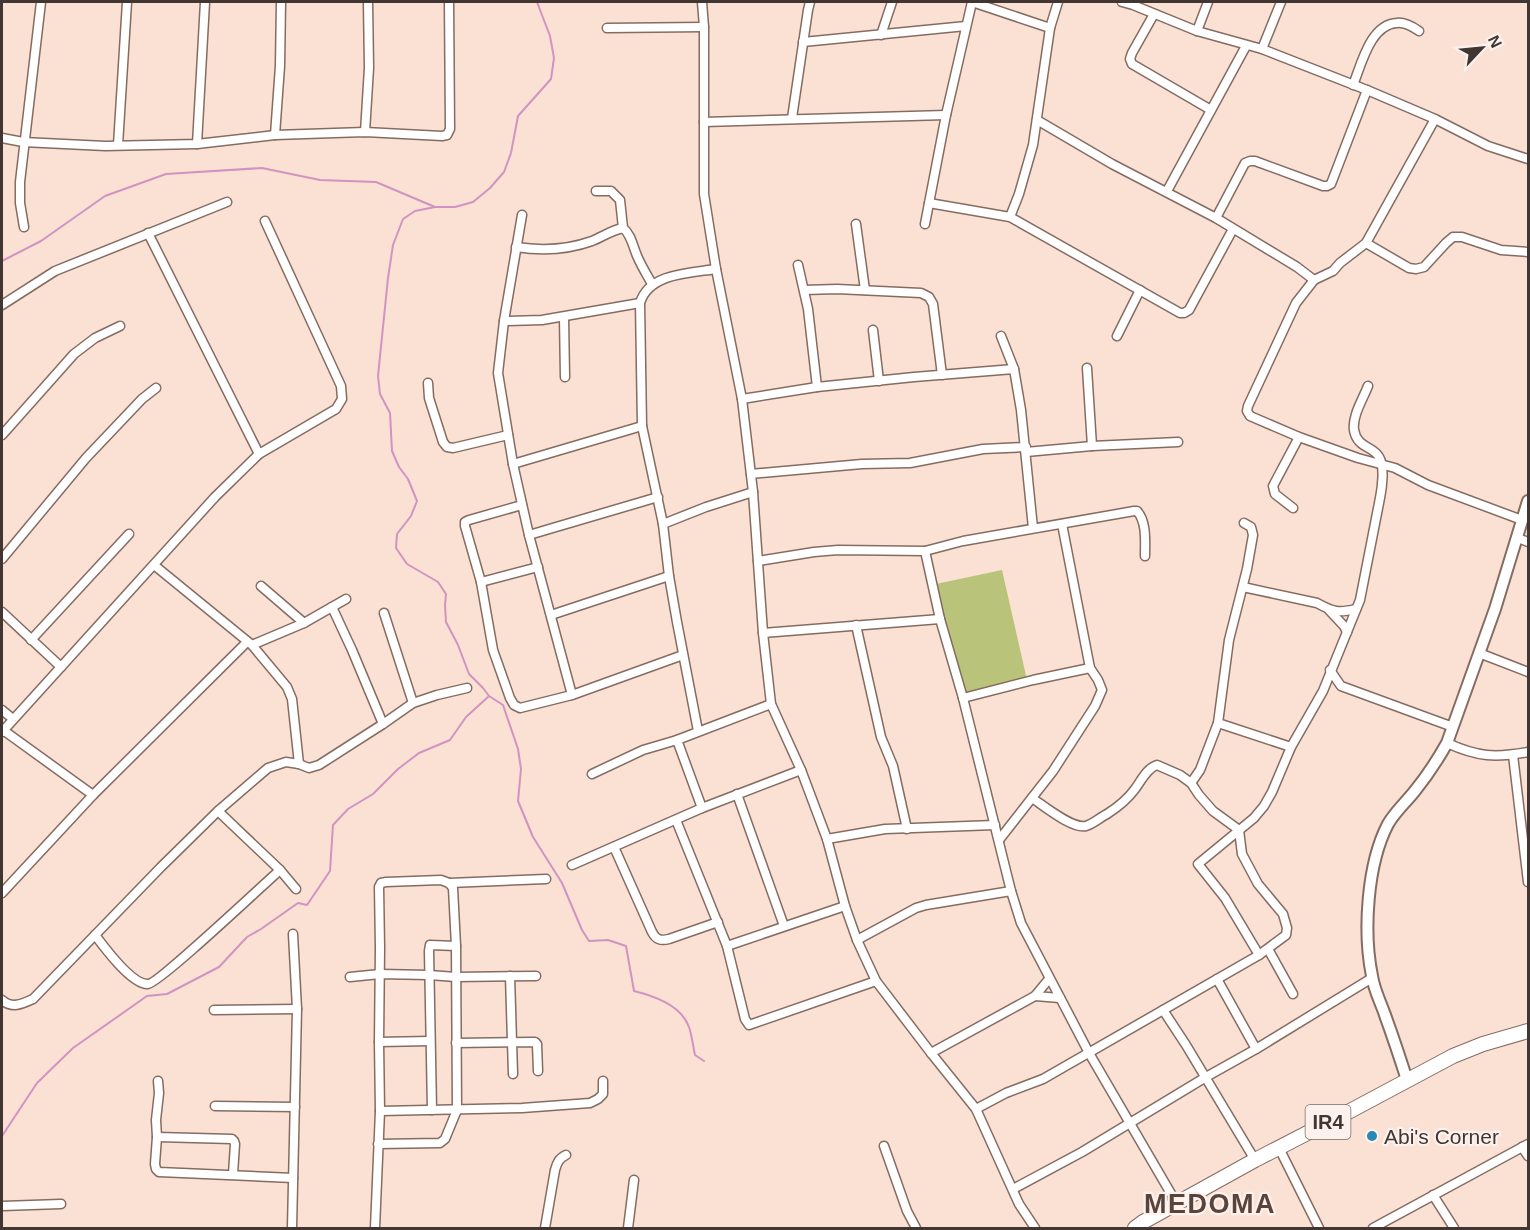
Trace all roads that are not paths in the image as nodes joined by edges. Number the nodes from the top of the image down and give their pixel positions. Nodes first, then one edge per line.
1 (41, 2) edge
2 (127, 2) edge
3 (205, 2) edge
4 (281, 2) edge
5 (368, 2) edge
6 (449, 2) edge
7 (702, 2) edge
8 (810, 2) edge
9 (892, 2) edge
10 (972, 2) edge
11 (1058, 2) edge
12 (1122, 2) edge
13 (1208, 2) edge
14 (1281, 2) edge
15 (1134, 3) edge
16 (1155, 14) junction
17 (966, 26) junction
18 (704, 27) junction
19 (607, 28) dead end
20 (1050, 28) junction
21 (1197, 31) junction
22 (1419, 31) dead end
23 (881, 35) junction
24 (803, 42) junction
25 (1246, 46) junction
26 (1262, 49) junction
27 (1353, 86) junction
28 (1367, 90) junction
29 (1211, 110) junction
30 (946, 115) junction
31 (792, 118) junction
32 (1435, 119) junction
33 (1037, 120) junction
34 (704, 122) junction
35 (364, 132) junction
36 (275, 135) junction
37 (2, 138) edge
38 (23, 142) junction
39 (197, 144) junction
40 (118, 145) junction
41 (1528, 159) edge
42 (596, 191) dead end
43 (1167, 191) junction
44 (227, 202) dead end
45 (928, 203) junction
46 (522, 215) dead end
47 (1010, 217) junction
48 (1216, 218) junction
49 (265, 221) dead end
50 (856, 224) dead end
51 (925, 224) dead end
52 (24, 227) dead end
53 (622, 228) junction
54 (1233, 229) junction
55 (148, 233) junction
56 (1366, 243) junction
57 (516, 247) junction
58 (1528, 252) edge
59 (798, 265) dead end
60 (716, 269) junction
61 (1314, 280) junction
62 (652, 284) junction
63 (804, 290) junction
64 (865, 290) junction
65 (1140, 290) junction
66 (640, 303) junction
67 (2, 305) edge
68 (564, 317) junction
69 (504, 321) junction
70 (120, 326) dead end
71 (873, 330) dead end
72 (1001, 336) dead end
73 (1117, 336) dead end
74 (1087, 368) dead end
75 (1014, 369) junction
76 (942, 375) junction
77 (565, 377) dead end
78 (879, 381) junction
79 (428, 383) dead end
80 (1368, 386) dead end
81 (817, 387) junction
82 (156, 388) dead end
83 (742, 399) junction
84 (642, 426) junction
85 (2, 435) edge
86 (508, 435) junction
87 (1299, 437) junction
88 (1178, 442) dead end
89 (1092, 446) junction
90 (1026, 450) junction
91 (259, 454) junction
92 (513, 464) junction
93 (1381, 464) junction
94 (751, 474) junction
95 (753, 492) junction
96 (658, 497) junction
97 (1528, 501) edge
98 (522, 505) junction
99 (1293, 508) dead end
100 (1522, 520) junction
101 (1244, 523) dead end
102 (663, 524) junction
103 (1062, 524) junction
104 (1033, 528) junction
105 (129, 534) dead end
106 (529, 535) junction
107 (1523, 540) edge
108 (925, 551) junction
109 (1145, 556) dead end
110 (2, 559) edge
111 (758, 561) junction
112 (154, 565) junction
113 (538, 567) junction
114 (669, 576) junction
115 (481, 582) junction
116 (261, 586) dead end
117 (1243, 587) junction
118 (346, 599) dead end
119 (332, 607) junction
120 (1328, 609) junction
121 (1356, 609) junction
122 (2, 612) edge
123 (384, 614) dead end
124 (551, 615) junction
125 (940, 619) junction
126 (304, 623) junction
127 (856, 625) junction
128 (1347, 632) junction
129 (763, 633) junction
130 (31, 640) junction
131 (249, 644) junction
132 (1479, 653) junction
133 (683, 655) junction
134 (61, 667) junction
135 (1090, 668) junction
136 (1330, 670) junction
137 (1528, 672) edge
138 (1341, 686) junction
139 (467, 688) dead end
140 (1323, 691) junction
141 (572, 695) junction
142 (963, 698) junction
143 (413, 703) junction
144 (771, 704) junction
145 (2, 710) edge
146 (13, 719) junction
147 (1218, 723) junction
148 (383, 724) junction
149 (1453, 727) junction
150 (2, 731) edge
151 (699, 731) junction
152 (677, 740) junction
153 (1447, 743) junction
154 (1291, 747) junction
155 (1528, 752) edge
156 (1513, 755) junction
157 (299, 764) junction
158 (801, 770) junction
159 (592, 774) dead end
160 (1191, 783) junction
161 (738, 794) junction
162 (93, 795) junction
163 (1032, 798) junction
164 (702, 808) junction
165 (218, 812) junction
166 (676, 820) junction
167 (995, 825) junction
168 (907, 829) junction
169 (1239, 830) junction
170 (827, 839) junction
171 (999, 840) junction
172 (614, 847) junction
173 (572, 865) dead end
174 (280, 870) junction
175 (546, 879) dead end
176 (1528, 882) edge
177 (449, 883) junction
178 (296, 889) dead end
179 (1011, 891) junction
180 (2, 893) edge
181 (845, 906) junction
182 (718, 922) junction
183 (784, 926) junction
184 (293, 934) dead end
185 (95, 935) junction
186 (857, 939) junction
187 (456, 946) junction
188 (727, 946) junction
189 (1268, 949) junction
190 (1259, 956) junction
191 (380, 974) junction
192 (429, 975) junction
193 (510, 976) junction
194 (536, 976) dead end
195 (350, 977) dead end
196 (456, 977) junction
197 (1372, 978) junction
198 (1049, 979) junction
199 (1217, 979) junction
200 (876, 981) junction
201 (1293, 994) dead end
202 (1035, 996) junction
203 (1060, 998) junction
204 (2, 1000) edge
205 (297, 1009) junction
206 (214, 1010) dead end
207 (1163, 1010) junction
208 (1528, 1032) edge
209 (430, 1041) junction
210 (512, 1041) junction
211 (379, 1042) junction
212 (456, 1043) junction
213 (1256, 1049) junction
214 (930, 1053) junction
215 (1089, 1053) junction
216 (538, 1071) dead end
217 (513, 1074) dead end
218 (1206, 1077) junction
219 (1407, 1080) junction
220 (158, 1081) dead end
221 (603, 1081) dead end
222 (215, 1106) dead end
223 (295, 1107) junction
224 (976, 1109) junction
225 (432, 1110) junction
226 (457, 1110) junction
227 (380, 1111) junction
228 (1129, 1124) junction
229 (157, 1137) junction
230 (378, 1144) junction
231 (884, 1146) dead end
232 (1525, 1146) edge
233 (1279, 1148) junction
234 (566, 1155) dead end
235 (1528, 1156) edge
236 (1256, 1160) junction
237 (233, 1174) junction
238 (293, 1178) junction
239 (634, 1180) dead end
240 (1013, 1189) junction
241 (1433, 1195) junction
242 (61, 1204) dead end
243 (1177, 1204) junction
244 (2, 1206) edge
245 (292, 1228) edge
246 (375, 1228) edge
247 (545, 1228) edge
248 (628, 1228) edge
249 (916, 1228) edge
250 (1035, 1228) edge
251 (1135, 1228) edge
252 (1319, 1228) edge
253 (1373, 1228) edge
254 (1454, 1228) edge

1 - 38 street
2 - 40 street
3 - 39 street
4 - 36 street
5 - 35 street
6 - 35 street
7 - 18 street
8 - 24 street
9 - 23 street
10 - 17 street
10 - 20 street
11 - 20 street
12 - 15 street
13 - 21 street
14 - 26 street
15 - 16 street
16 - 21 street
16 - 29 street
17 - 23 street
17 - 30 street
18 - 19 street
18 - 34 street
20 - 33 street
21 - 25 street
22 - 27 street
23 - 24 street
24 - 31 street
25 - 26 street
25 - 29 street
26 - 27 street
27 - 28 street
28 - 32 street
28 - 48 street
29 - 43 street
30 - 31 street
30 - 45 street
31 - 34 street
32 - 41 street
32 - 56 street
33 - 43 street
33 - 47 street
34 - 60 street
35 - 36 street
36 - 39 street
37 - 38 street
38 - 40 street
38 - 52 street
39 - 40 street
42 - 53 street
43 - 48 street
44 - 55 street
45 - 47 street
45 - 51 street
46 - 57 street
47 - 65 street
48 - 54 street
49 - 91 street
50 - 64 street
53 - 57 street
53 - 62 street
54 - 61 street
54 - 65 street
55 - 67 street
55 - 91 street
56 - 58 street
56 - 61 street
57 - 69 street
59 - 63 street
60 - 62 street
60 - 83 street
61 - 87 street
62 - 66 street
63 - 64 street
63 - 81 street
64 - 76 street
65 - 73 street
66 - 68 street
66 - 84 street
68 - 69 street
68 - 77 street
69 - 86 street
70 - 85 street
71 - 78 street
72 - 75 street
74 - 89 street
75 - 76 street
75 - 90 street
76 - 78 street
78 - 81 street
79 - 86 street
80 - 93 street
81 - 83 street
82 - 110 street
83 - 94 street
84 - 92 street
84 - 96 street
86 - 92 street
87 - 93 street
87 - 99 street
88 - 89 street
89 - 90 street
90 - 94 street
90 - 104 street
91 - 112 street
92 - 98 street
93 - 100 street
93 - 121 street
94 - 95 street
95 - 102 street
95 - 111 street
96 - 102 street
96 - 106 street
97 - 100 street
98 - 106 street
98 - 115 street
100 - 107 street
101 - 117 street
102 - 114 street
103 - 104 street
103 - 109 street
103 - 135 street
104 - 108 street
105 - 130 street
106 - 113 street
107 - 132 street
108 - 111 street
108 - 125 street
111 - 129 street
112 - 131 street
112 - 134 street
113 - 115 street
113 - 124 street
114 - 124 street
114 - 133 street
115 - 141 street
116 - 126 street
117 - 120 street
117 - 147 street
118 - 119 street
119 - 126 street
119 - 148 street
120 - 121 street
120 - 128 street
121 - 128 street
122 - 130 street
123 - 143 street
124 - 141 street
125 - 127 street
125 - 142 street
126 - 131 street
127 - 129 street
127 - 168 street
128 - 136 street
129 - 144 street
130 - 134 street
131 - 157 street
131 - 162 street
132 - 137 street
132 - 149 street
133 - 141 street
133 - 151 street
134 - 146 street
135 - 142 street
135 - 163 street
136 - 138 street
136 - 140 street
138 - 140 street
138 - 149 street
139 - 143 street
140 - 154 street
142 - 167 street
143 - 148 street
144 - 151 street
144 - 158 street
145 - 146 street
146 - 150 street
147 - 154 street
147 - 160 street
148 - 157 street
149 - 153 street
150 - 162 street
151 - 152 street
152 - 159 street
152 - 164 street
153 - 156 street
153 - 197 street
154 - 169 street
155 - 156 street
156 - 176 street
157 - 165 street
158 - 161 street
158 - 170 street
160 - 163 street
160 - 169 street
161 - 164 street
161 - 183 street
162 - 180 street
163 - 171 street
164 - 166 street
165 - 174 street
165 - 185 street
166 - 172 street
166 - 182 street
167 - 168 street
167 - 171 street
168 - 170 street
169 - 189 street
169 - 190 street
170 - 181 street
171 - 179 street
172 - 173 street
172 - 182 street
174 - 178 street
174 - 185 street
175 - 177 street
177 - 187 street
177 - 191 street
179 - 186 street
179 - 198 street
181 - 183 street
181 - 186 street
182 - 188 street
183 - 188 street
184 - 205 street
185 - 204 street
186 - 200 street
187 - 192 street
187 - 196 street
188 - 200 street
189 - 190 street
189 - 201 street
190 - 199 street
191 - 192 street
191 - 195 street
191 - 211 street
192 - 196 street
192 - 209 street
193 - 194 street
193 - 196 street
193 - 210 street
196 - 212 street
197 - 213 street
197 - 219 street
198 - 202 street
198 - 203 street
199 - 207 street
199 - 213 street
200 - 214 street
202 - 203 street
202 - 214 street
203 - 215 street
205 - 206 street
205 - 223 street
207 - 215 street
207 - 218 street
208 - 219 main road, IR4
209 - 211 street
209 - 225 street
210 - 212 street
210 - 216 street
210 - 217 street
211 - 227 street
212 - 226 street
213 - 218 street
214 - 224 street
215 - 224 street
215 - 228 street
218 - 228 street
218 - 236 street
219 - 233 main road, IR4
220 - 229 street
221 - 226 street
222 - 223 street
223 - 238 street
224 - 240 street
225 - 226 street
225 - 227 street
226 - 230 street
227 - 230 street
228 - 240 street
228 - 243 street
229 - 237 street
229 - 237 street
230 - 246 street
231 - 249 street
232 - 235 street
232 - 241 street
233 - 236 main road, IR4
233 - 252 street
234 - 247 street
236 - 243 main road, IR4
237 - 238 street
238 - 245 street
239 - 248 street
240 - 250 street
241 - 253 street
241 - 254 street
242 - 244 street
243 - 251 main road, IR4

